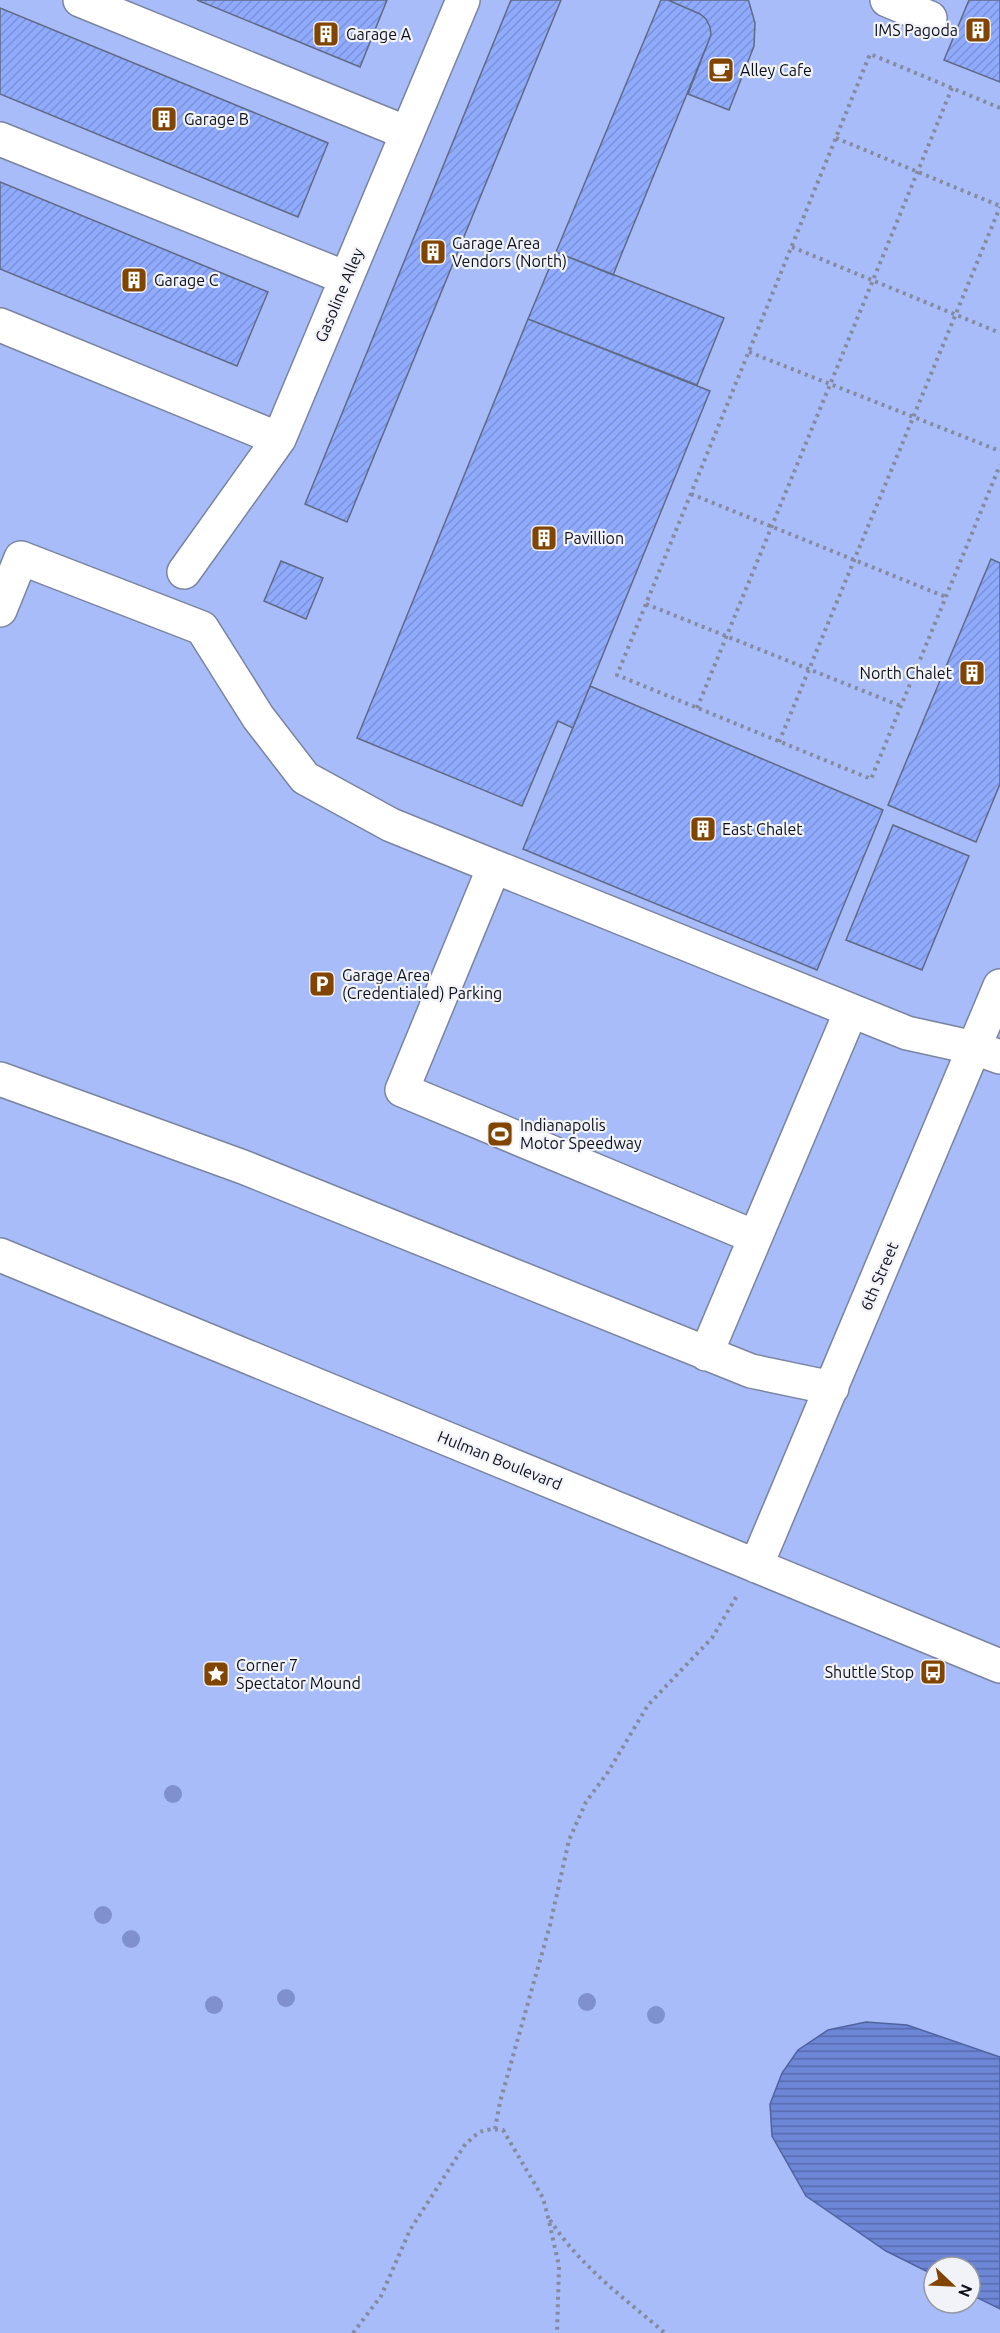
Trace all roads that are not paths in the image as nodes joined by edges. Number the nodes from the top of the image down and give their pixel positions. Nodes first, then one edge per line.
1 (80, 0) edge
2 (463, 0) edge
3 (887, 0) edge
4 (930, 18) dead end
5 (406, 134) junction
6 (0, 139) edge
7 (346, 278) junction
8 (0, 325) edge
9 (279, 440) junction
10 (184, 572) dead end
11 (0, 610) edge
12 (494, 867) junction
13 (1000, 986) edge
14 (851, 1011) junction
15 (988, 1052) edge
16 (0, 1079) edge
17 (755, 1237) junction
18 (0, 1255) edge
19 (706, 1354) junction
20 (832, 1388) junction
21 (756, 1566) junction
22 (1000, 1666) edge

1 - 5 street
2 - 5 street, Gasoline Alley
3 - 4 street
5 - 7 street, Gasoline Alley
6 - 7 street
7 - 9 street, Gasoline Alley
8 - 9 street
9 - 10 street, Gasoline Alley
11 - 12 street
12 - 14 street
12 - 17 street
13 - 15 street, 6th Street
14 - 15 street
14 - 17 street
15 - 20 street, 6th Street
16 - 19 street
17 - 19 street
18 - 21 street, Hulman Boulevard
19 - 20 street
20 - 21 street, 6th Street
21 - 22 street, Hulman Boulevard

